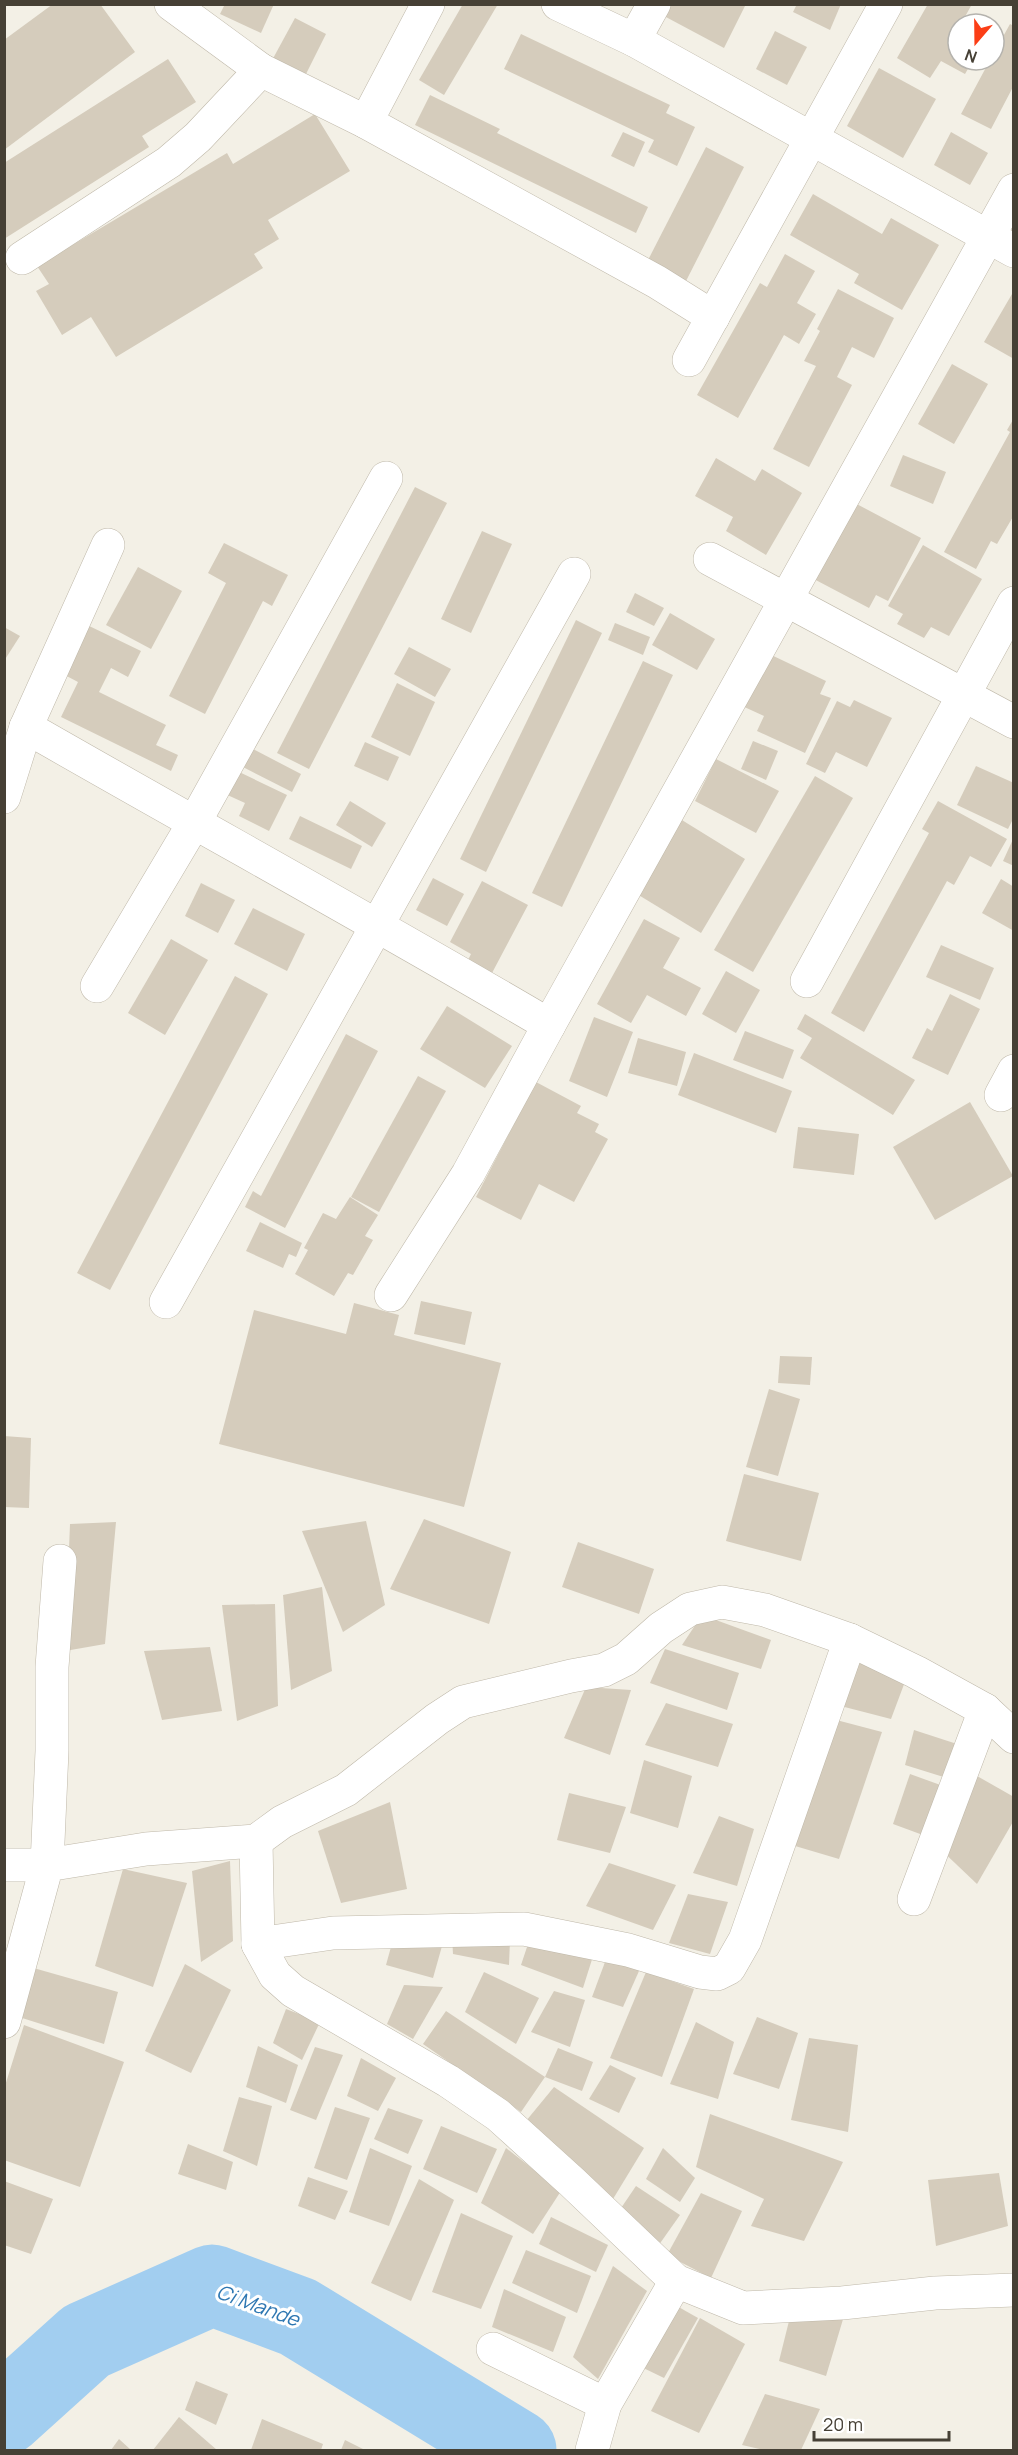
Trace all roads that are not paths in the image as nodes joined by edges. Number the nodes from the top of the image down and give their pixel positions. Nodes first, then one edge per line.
1 (171, 4) edge
2 (428, 4) edge
3 (558, 4) edge
4 (654, 4) edge
5 (886, 4) edge
6 (634, 40) junction
7 (261, 70) junction
8 (366, 122) junction
9 (813, 140) junction
10 (1014, 190) edge
11 (1000, 243) edge
12 (22, 258) dead end
13 (713, 317) junction
14 (689, 360) dead end
15 (386, 478) dead end
16 (108, 545) dead end
17 (710, 559) dead end
18 (574, 574) dead end
19 (785, 601) junction
20 (1014, 603) edge
21 (963, 696) junction
22 (1014, 722) edge
23 (26, 727) junction
24 (4, 797) edge
25 (194, 823) junction
26 (378, 924) junction
27 (807, 981) dead end
28 (97, 986) dead end
29 (549, 1025) junction
30 (391, 1295) dead end
31 (166, 1302) dead end
32 (60, 1561) dead end
33 (850, 1640) junction
34 (985, 1710) junction
35 (1014, 1737) edge
36 (256, 1841) junction
37 (4, 1865) edge
38 (47, 1865) junction
39 (914, 1899) dead end
40 (258, 1944) junction
41 (4, 2022) edge
42 (676, 2281) junction
43 (1014, 2290) edge
44 (494, 2349) dead end
45 (605, 2404) junction
46 (594, 2444) edge

1 - 7 street
2 - 8 street
3 - 6 street
4 - 6 street
5 - 9 street
6 - 9 street
7 - 8 street
7 - 12 street
8 - 13 street
9 - 11 street
9 - 13 street
10 - 11 street
11 - 19 street
13 - 14 street
15 - 25 street
16 - 23 street
17 - 19 street
18 - 26 street
19 - 21 street
19 - 29 street
20 - 21 street
21 - 22 street
21 - 27 street
23 - 24 street
23 - 25 street
25 - 26 street
25 - 28 street
26 - 29 street
26 - 31 street
29 - 30 street
32 - 38 street
33 - 34 street
33 - 36 street
33 - 40 street
34 - 35 street
34 - 39 street
36 - 38 street
36 - 40 street
37 - 38 street
38 - 41 street
40 - 42 street
42 - 43 street
42 - 45 street
44 - 45 street
45 - 46 street

